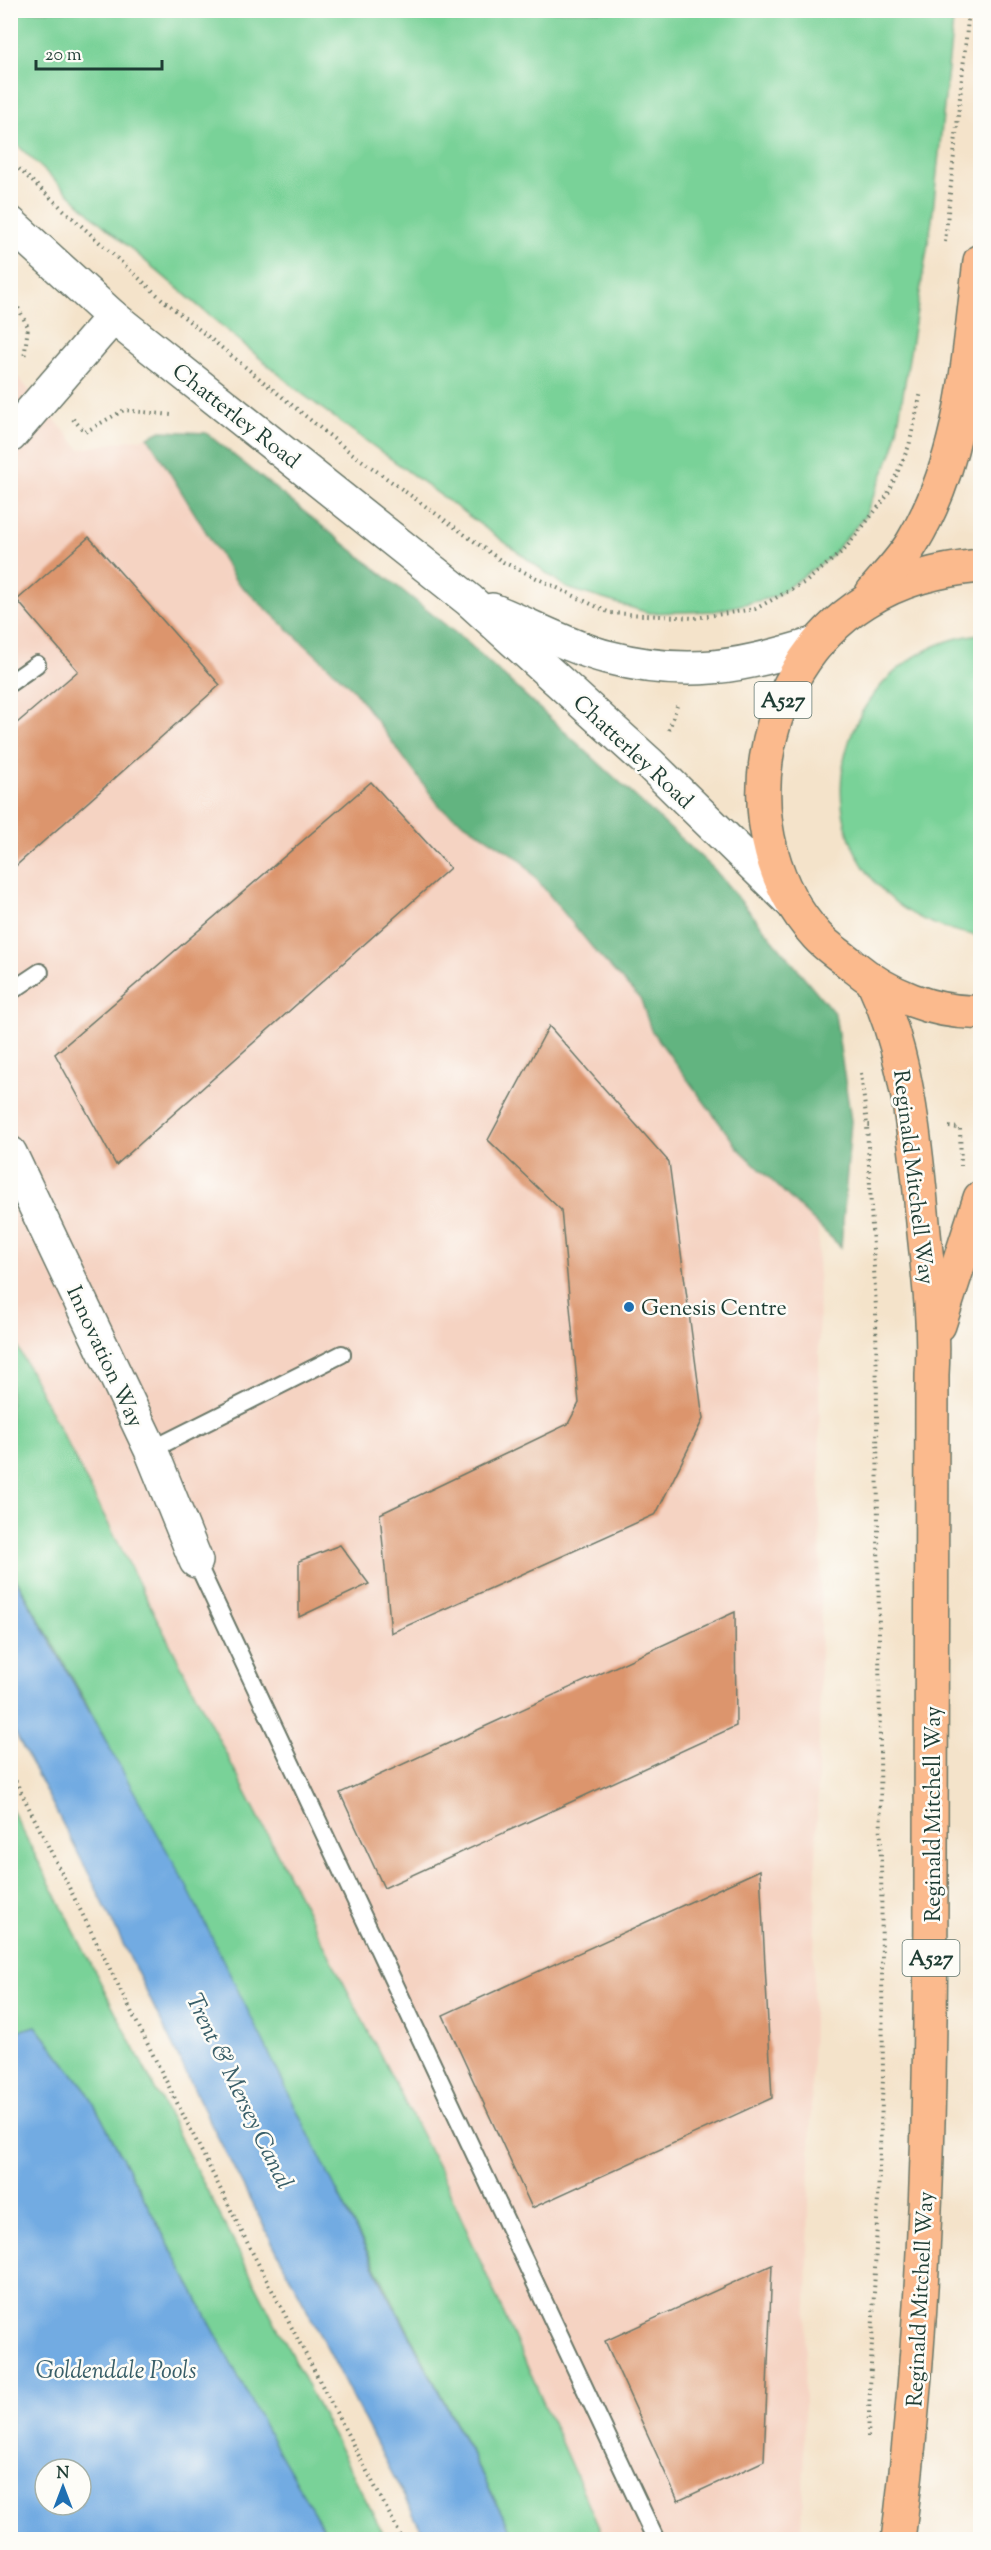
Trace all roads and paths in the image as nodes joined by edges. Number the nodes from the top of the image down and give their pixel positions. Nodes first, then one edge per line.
1 (969, 10) edge
2 (10, 161) edge
3 (10, 224) edge
4 (944, 250) dead end
5 (981, 261) edge
6 (10, 292) edge
7 (113, 317) junction
8 (24, 360) dead end
9 (924, 382) dead end
10 (10, 436) edge
11 (981, 566) edge
12 (469, 600) junction
13 (865, 602) junction
14 (818, 643) junction
15 (37, 664) dead end
16 (10, 683) edge
17 (795, 906) junction
18 (40, 972) dead end
19 (874, 984) junction
20 (10, 992) edge
21 (981, 1012) edge
22 (879, 1125) dead end
23 (946, 1127) dead end
24 (10, 1154) edge
25 (961, 1170) dead end
26 (981, 1198) edge
27 (934, 1338) junction
28 (342, 1354) dead end
29 (151, 1450) junction
30 (196, 1561) joint
31 (10, 1770) edge
32 (867, 2442) dead end
33 (403, 2540) edge
34 (656, 2540) edge
35 (898, 2540) edge

1 - 4 path
2 - 9 path
3 - 7 street, Chatterley Road
5 - 13 main road, A527
6 - 8 path
7 - 10 street
7 - 12 street, Chatterley Road
11 - 13 main road, A527
12 - 14 street, Chatterley Road
12 - 17 street, Chatterley Road
13 - 14 main road, A527
14 - 17 main road, A527
15 - 16 lane
17 - 19 main road, A527
18 - 20 lane
19 - 21 main road, A527
19 - 27 main road, Reginald Mitchell Way / A527
22 - 32 path
23 - 25 path
24 - 29 street, Innovation Way
26 - 27 main road, Reginald Mitchell Way / A527
27 - 35 main road, Reginald Mitchell Way / A527
28 - 29 lane
29 - 30 street, Innovation Way
30 - 34 lane
31 - 33 path

